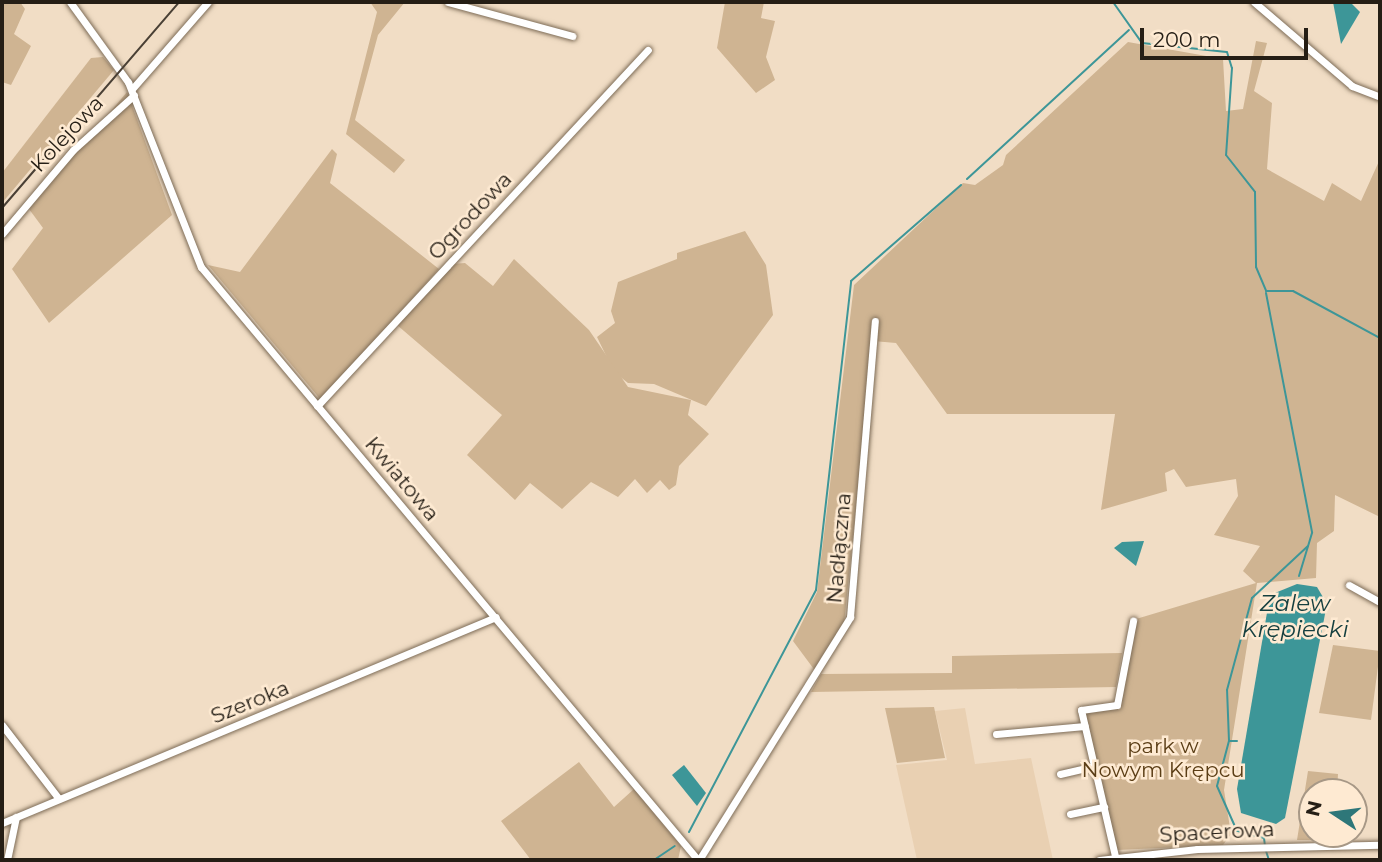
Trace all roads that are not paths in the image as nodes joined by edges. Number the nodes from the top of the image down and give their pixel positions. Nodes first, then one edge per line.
1 (70, 2) edge
2 (208, 2) edge
3 (448, 2) edge
4 (1254, 2) edge
5 (572, 36) dead end
6 (648, 50) dead end
7 (133, 92) junction
8 (1380, 97) edge
9 (2, 234) edge
10 (875, 321) dead end
11 (317, 406) junction
12 (1349, 585) dead end
13 (1380, 602) edge
14 (496, 617) junction
15 (1133, 621) dead end
16 (2, 724) edge
17 (1085, 726) junction
18 (996, 734) dead end
19 (1094, 766) junction
20 (1060, 774) dead end
21 (59, 799) junction
22 (1104, 807) junction
23 (1070, 814) dead end
24 (16, 817) junction
25 (2, 823) edge
26 (1380, 845) edge
27 (1119, 857) edge
28 (7, 860) edge
29 (698, 860) edge
30 (1099, 860) edge

1 - 7 street, Kwiatowa
2 - 7 street, Kolejowa
3 - 5 street
4 - 8 street
6 - 11 street, Ogrodowa
7 - 9 street, Kolejowa
7 - 11 street, Kwiatowa
10 - 29 street, Nadłączna
11 - 14 street, Kwiatowa
12 - 13 street
14 - 21 street, Szeroka
14 - 29 street, Kwiatowa
15 - 17 street
16 - 21 street
17 - 18 street
17 - 19 street
19 - 20 street
19 - 22 street
21 - 24 street, Szeroka
22 - 23 street
22 - 27 street
24 - 25 street, Szeroka
24 - 28 street
26 - 27 street, Spacerowa
27 - 30 street, Spacerowa

